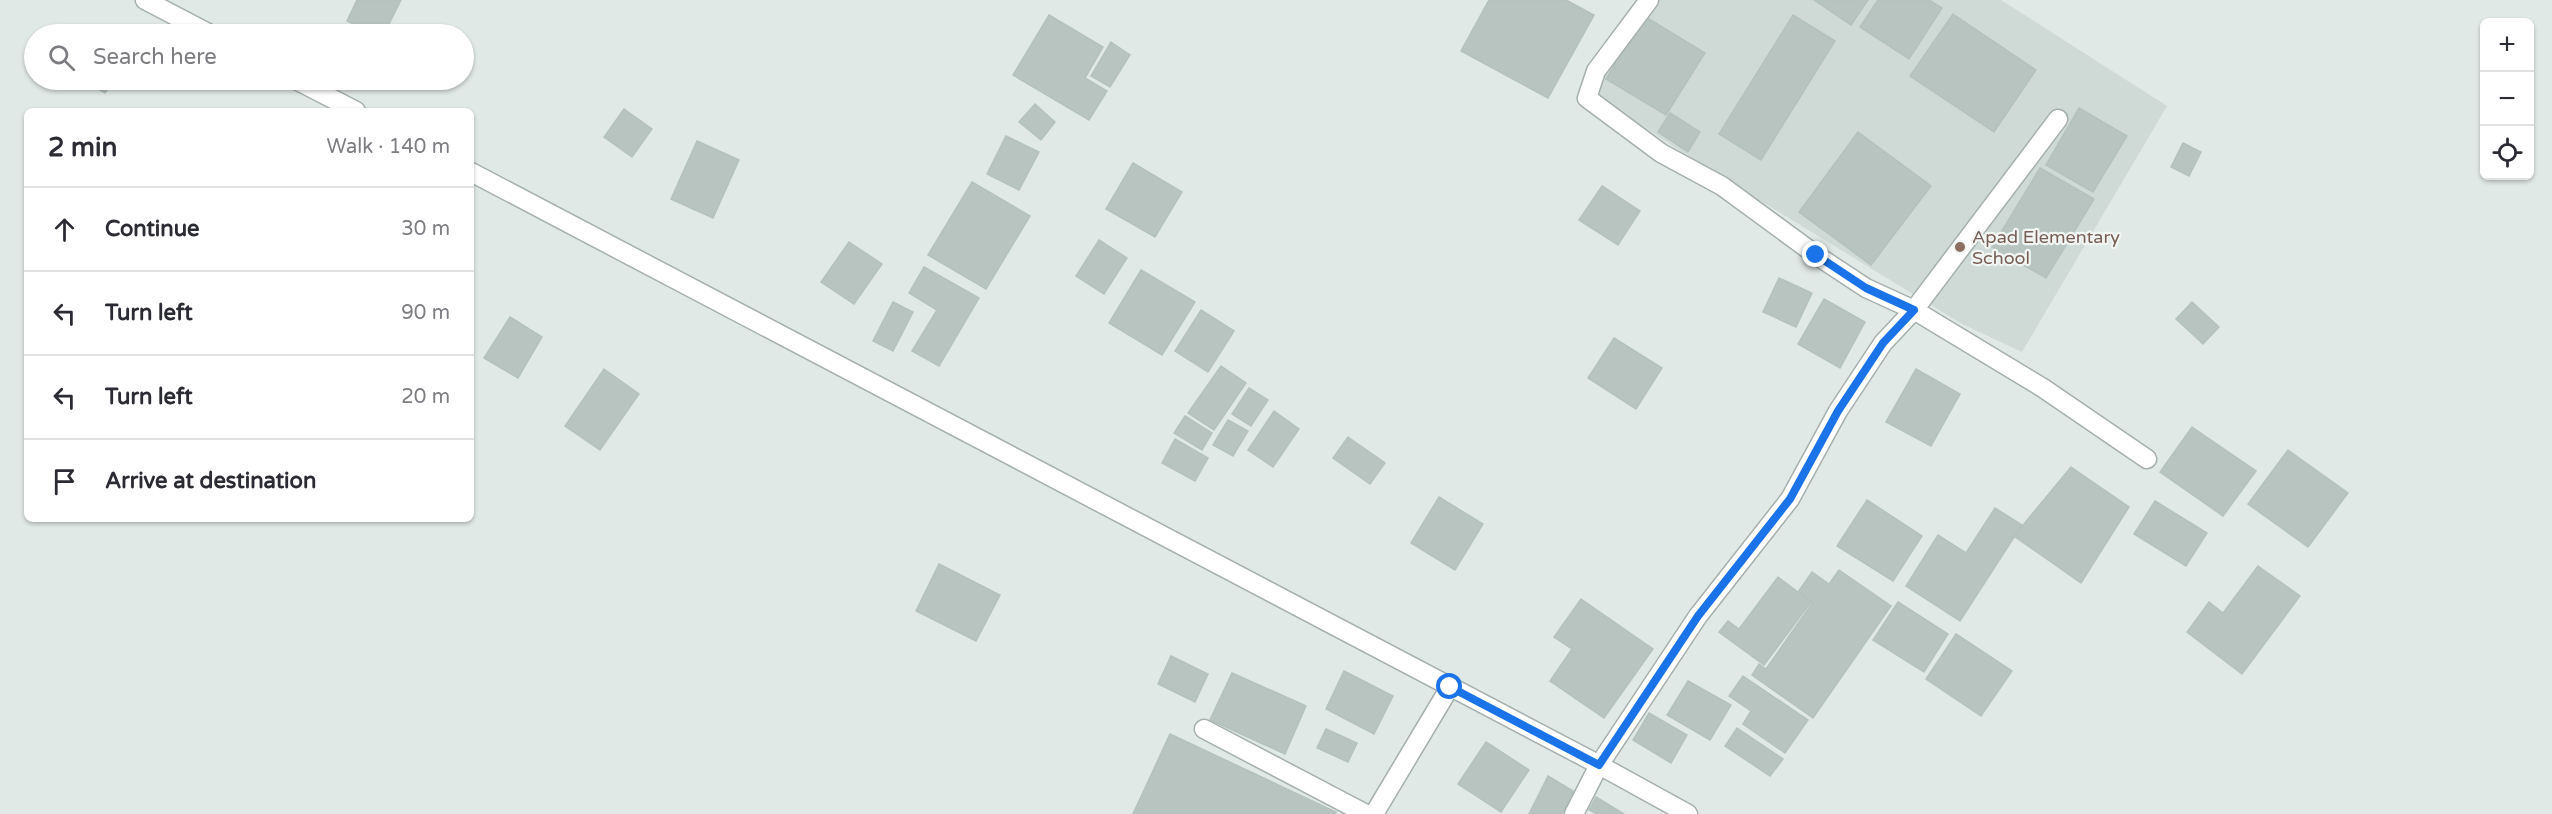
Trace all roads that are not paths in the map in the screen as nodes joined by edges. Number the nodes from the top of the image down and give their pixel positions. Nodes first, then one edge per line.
1 (145, 0) edge
2 (1649, 0) edge
3 (191, 24) edge
4 (315, 90) edge
5 (350, 108) edge
6 (2058, 119) dead end
7 (474, 174) edge
8 (1914, 310) junction
9 (2147, 459) dead end
10 (1450, 687) junction
11 (1204, 729) dead end
12 (1599, 765) junction
13 (1366, 814) edge
14 (1374, 814) edge
15 (1574, 814) edge
16 (1688, 814) edge

1 - 3 street
2 - 8 street
4 - 5 street
6 - 8 street
7 - 10 street
8 - 9 street
8 - 12 street
10 - 12 street
10 - 14 street
11 - 13 street
12 - 15 street
12 - 16 street

